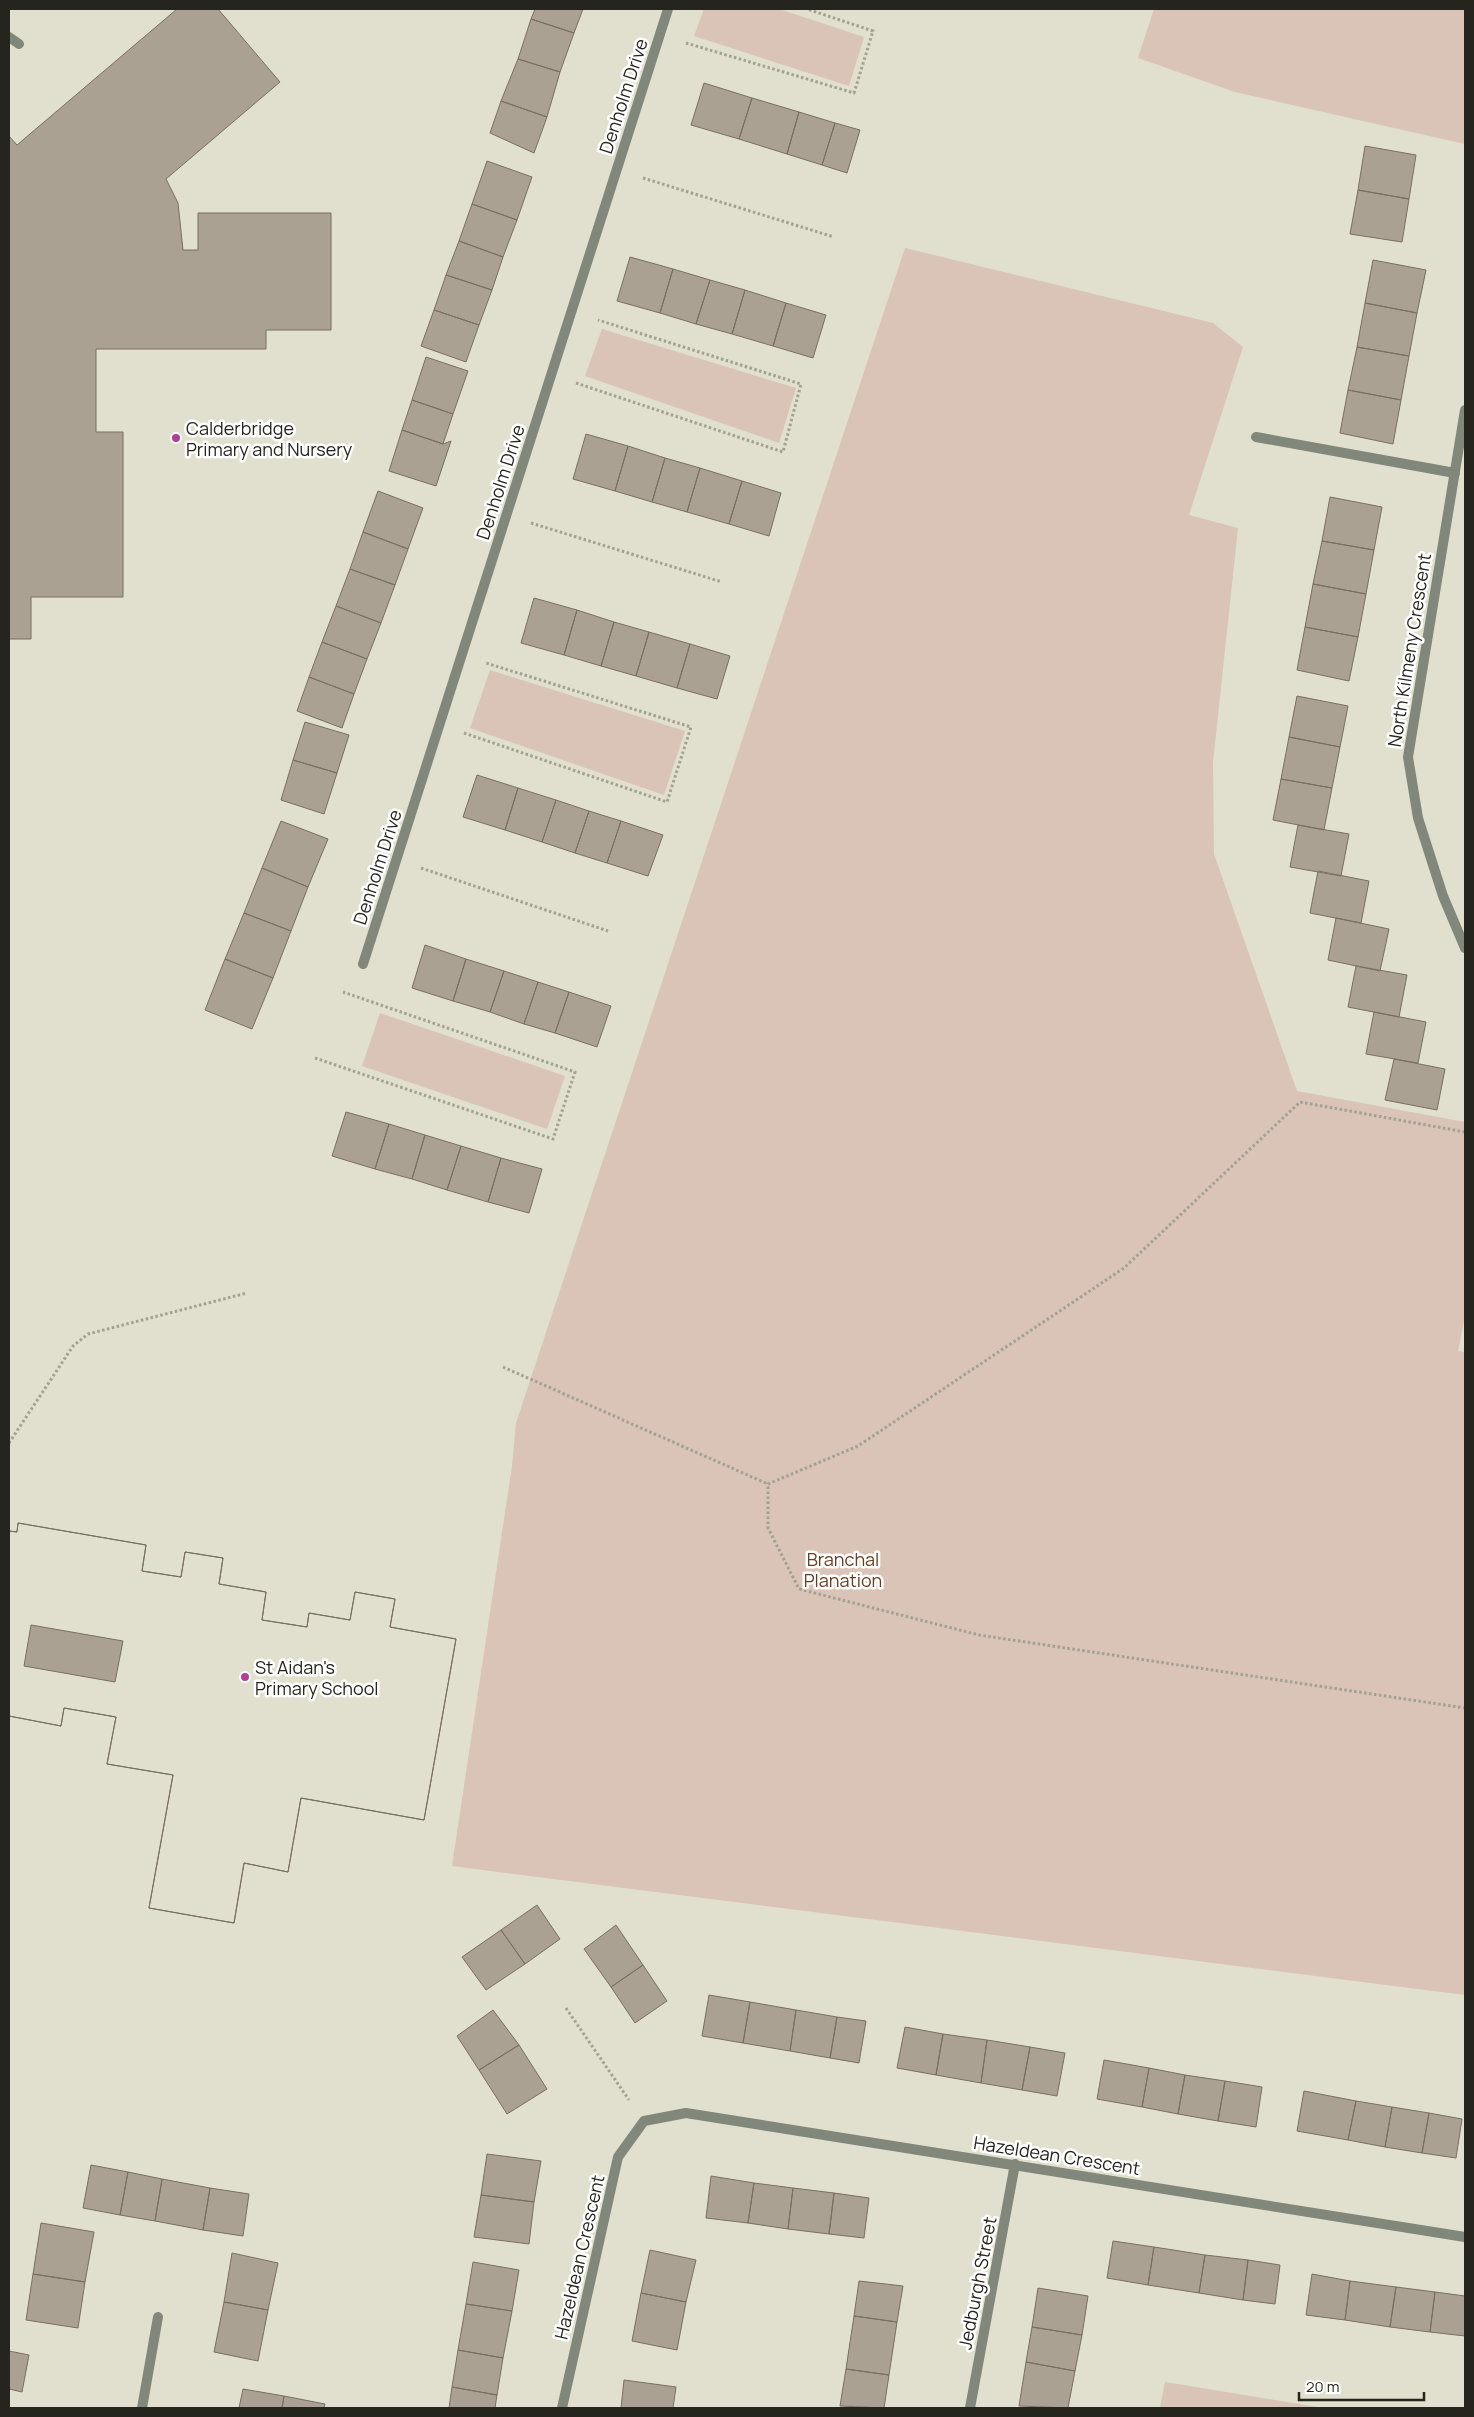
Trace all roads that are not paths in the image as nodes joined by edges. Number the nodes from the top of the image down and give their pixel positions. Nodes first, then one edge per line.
1 (668, 9) edge
2 (9, 37) edge
3 (19, 44) dead end
4 (1465, 410) edge
5 (1256, 437) dead end
6 (1455, 473) junction
7 (1465, 948) edge
8 (363, 964) dead end
9 (1015, 2164) junction
10 (1465, 2237) edge
11 (158, 2317) dead end
12 (142, 2408) edge
13 (562, 2408) edge
14 (970, 2408) edge

1 - 8 street, Denholm Drive
2 - 3 street
4 - 6 street, North Kilmeny Crescent
5 - 6 street
6 - 7 street, North Kilmeny Crescent
9 - 10 street, Hazeldean Crescent
9 - 13 street, Hazeldean Crescent
9 - 14 street, Jedburgh Street
11 - 12 street

